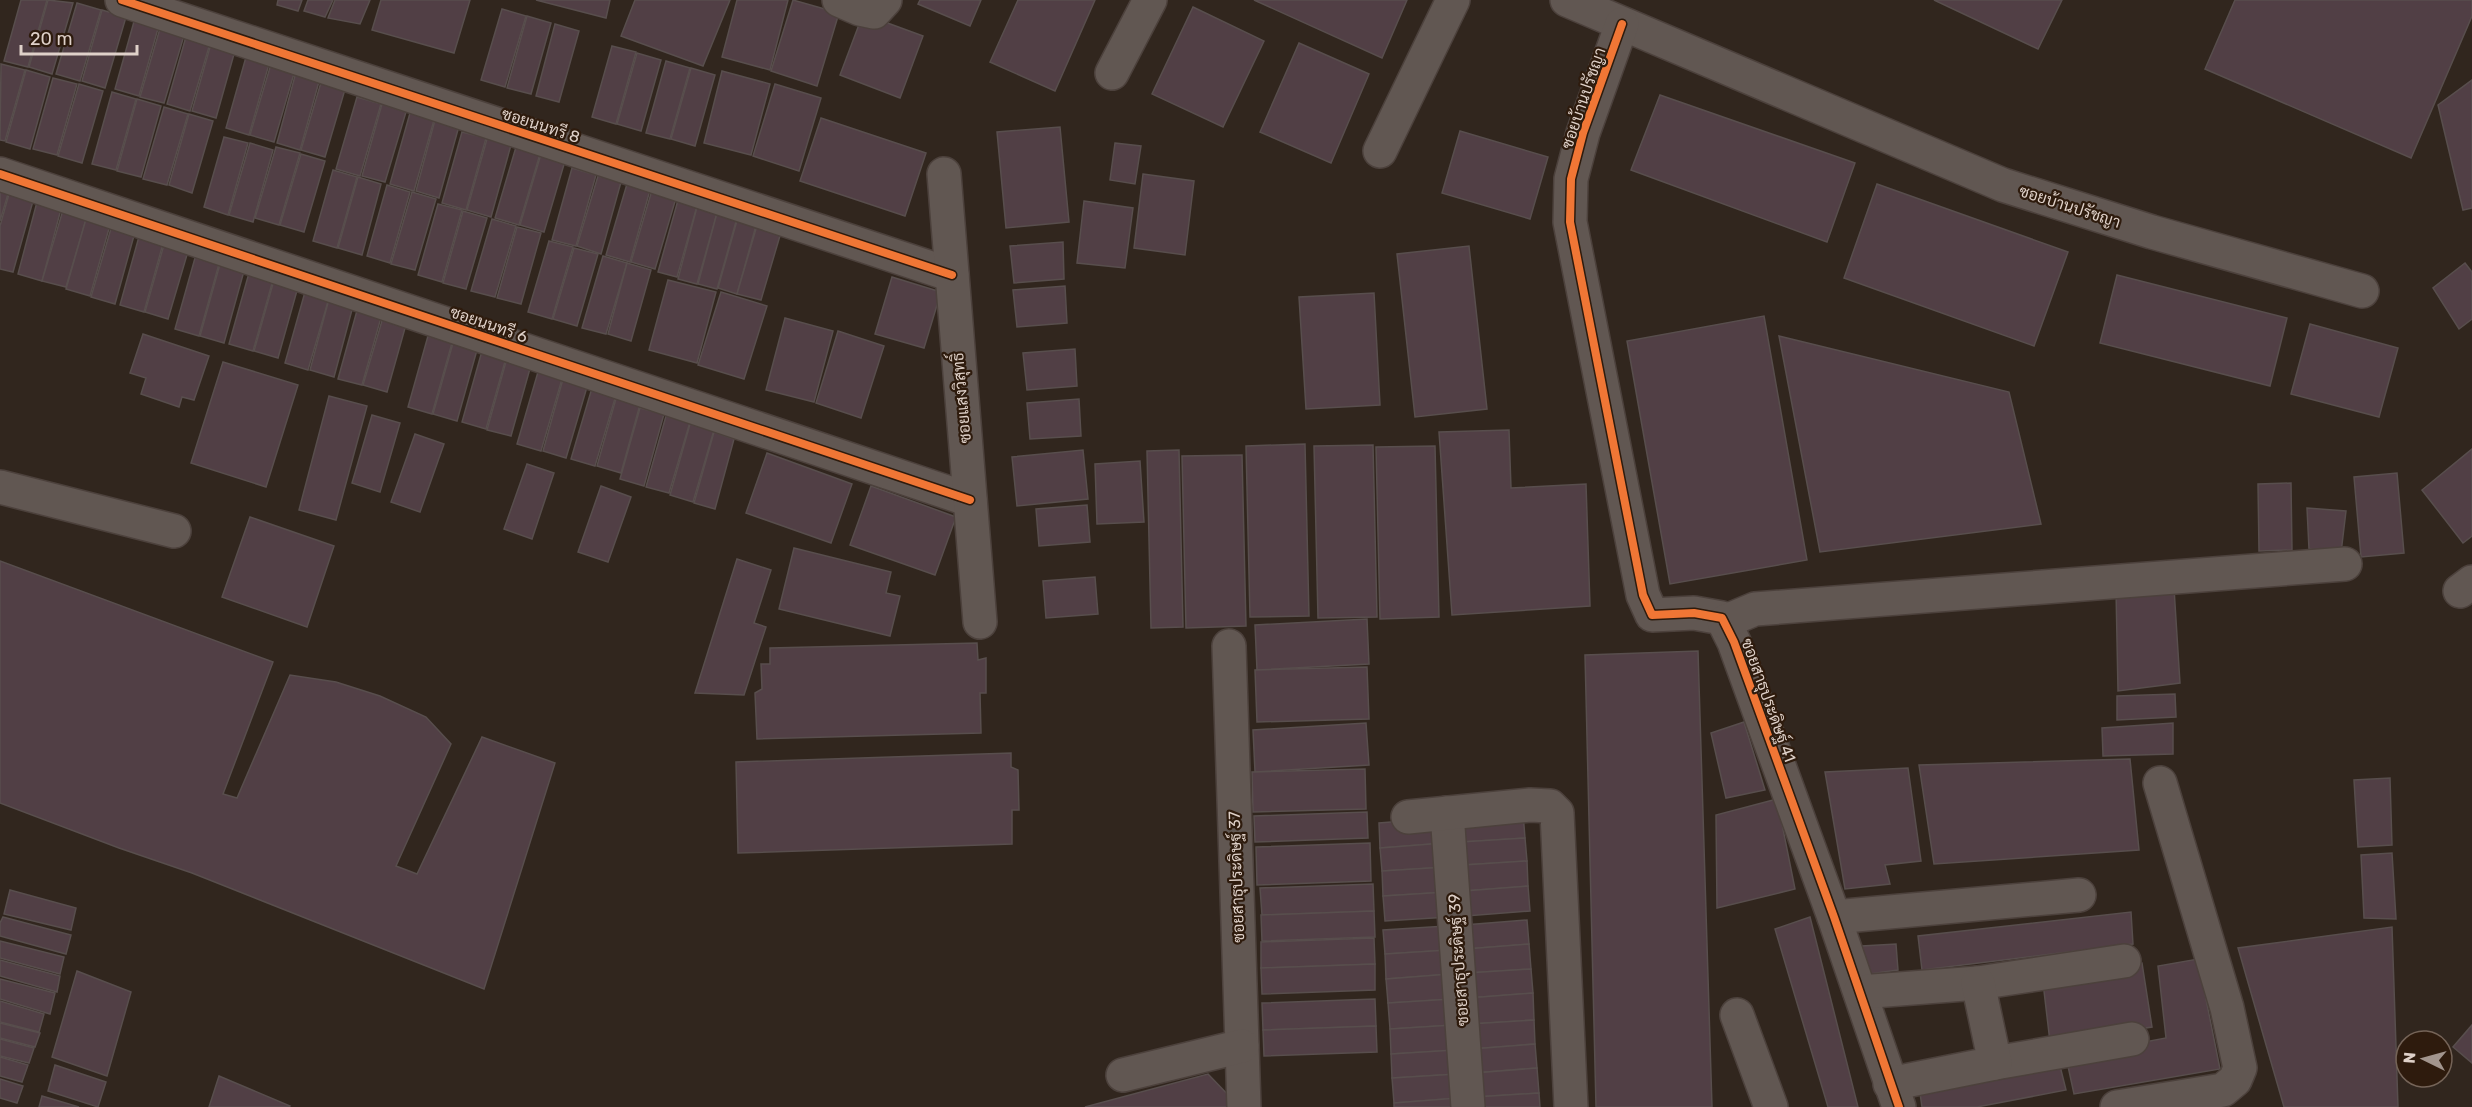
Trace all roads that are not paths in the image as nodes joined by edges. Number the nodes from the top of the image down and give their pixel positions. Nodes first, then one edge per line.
1 (122, 0) edge
2 (839, 0) edge
3 (1149, 0) edge
4 (1453, 0) edge
5 (1567, 0) edge
6 (879, 6) edge
7 (1622, 24) junction
8 (1112, 72) dead end
9 (1380, 151) dead end
10 (0, 174) edge
11 (944, 174) dead end
12 (1574, 252) joint
13 (952, 275) junction
14 (2362, 291) dead end
15 (0, 487) edge
16 (970, 500) junction
17 (174, 531) dead end
18 (2345, 564) dead end
19 (980, 622) dead end
20 (1725, 622) junction
21 (1229, 646) dead end
22 (2160, 783) dead end
23 (1447, 813) junction
24 (1408, 817) dead end
25 (2079, 895) dead end
26 (1834, 917) junction
27 (2124, 961) dead end
28 (1978, 983) junction
29 (1860, 992) junction
30 (1737, 1015) dead end
31 (2132, 1039) dead end
32 (1242, 1046) junction
33 (1995, 1063) junction
34 (1122, 1075) dead end
35 (1895, 1095) edge
36 (1244, 1107) edge
37 (1468, 1107) edge
38 (1571, 1107) edge
39 (1771, 1107) edge
40 (2117, 1107) edge

1 - 13 street, ซอยนนทรี 8
2 - 6 street
3 - 8 street
4 - 9 street
5 - 7 street, ซอยบ้านปรัชญา
7 - 12 street, ซอยบ้านปรัชญา
7 - 14 street, ซอยบ้านปรัชญา
10 - 16 street, ซอยนนทรี 6
11 - 13 street, ซอยแสงวิสุทธิ์
12 - 20 street, ซอยสาธุประดิษฐ์ 41
13 - 16 street, ซอยแสงวิสุทธิ์
15 - 17 street
16 - 19 street, ซอยแสงวิสุทธิ์
18 - 20 street
20 - 26 street, ซอยสาธุประดิษฐ์ 41
21 - 32 street, ซอยสาธุประดิษฐ์ 37
22 - 40 street
23 - 24 street
23 - 37 street, ซอยสาธุประดิษฐ์ 39
23 - 38 street
25 - 26 street
26 - 29 street, ซอยสาธุประดิษฐ์ 41
27 - 28 street
28 - 29 street
28 - 33 street
29 - 35 street, ซอยสาธุประดิษฐ์ 41
30 - 39 street
31 - 33 street
32 - 34 street
32 - 36 street, ซอยสาธุประดิษฐ์ 37
33 - 35 street

